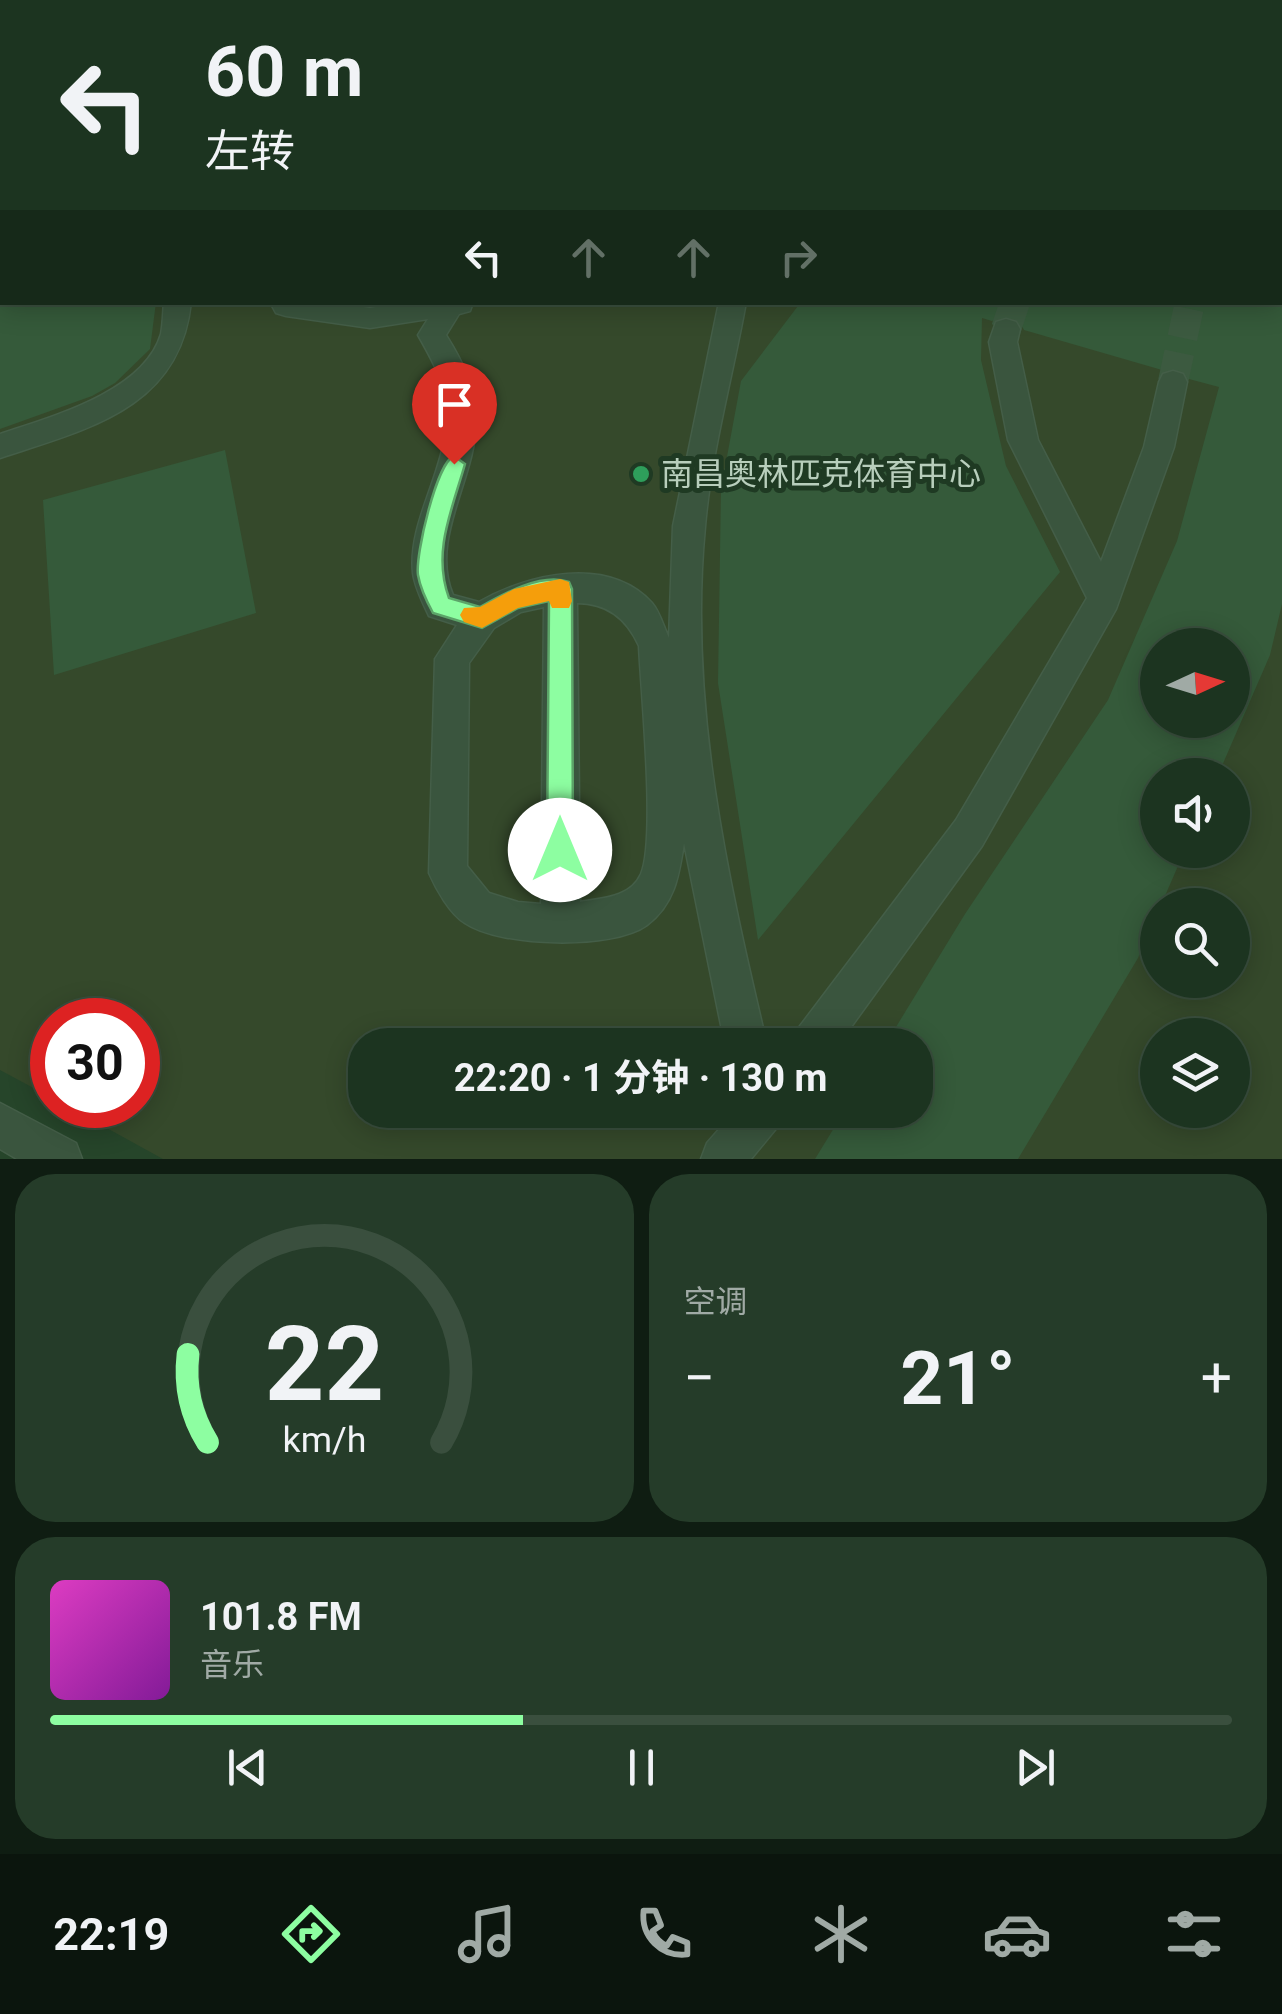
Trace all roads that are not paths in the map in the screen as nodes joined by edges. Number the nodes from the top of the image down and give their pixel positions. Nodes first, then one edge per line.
1 (178, 305) edge
2 (285, 305) edge
3 (458, 305) edge
4 (731, 305) edge
5 (1006, 330) tunnel mouth
6 (1173, 382) tunnel mouth
7 (0, 446) edge
8 (560, 589) junction
9 (1104, 599) junction
10 (482, 618) junction
11 (671, 678) junction
12 (666, 839) junction
13 (706, 868) junction
14 (560, 925) junction
15 (742, 1028) edge
16 (825, 1028) edge
17 (0, 1125) edge
18 (749, 1128) edge
19 (60, 1159) edge
20 (724, 1159) edge

1 - 7 street
2 - 3 street
3 - 10 street
4 - 11 street
5 - 9 street
6 - 9 street
8 - 10 street
8 - 11 street
8 - 14 street
9 - 16 street
10 - 14 street
11 - 12 street
11 - 13 street
12 - 13 street
12 - 14 street
13 - 15 street
17 - 19 street
18 - 20 street

